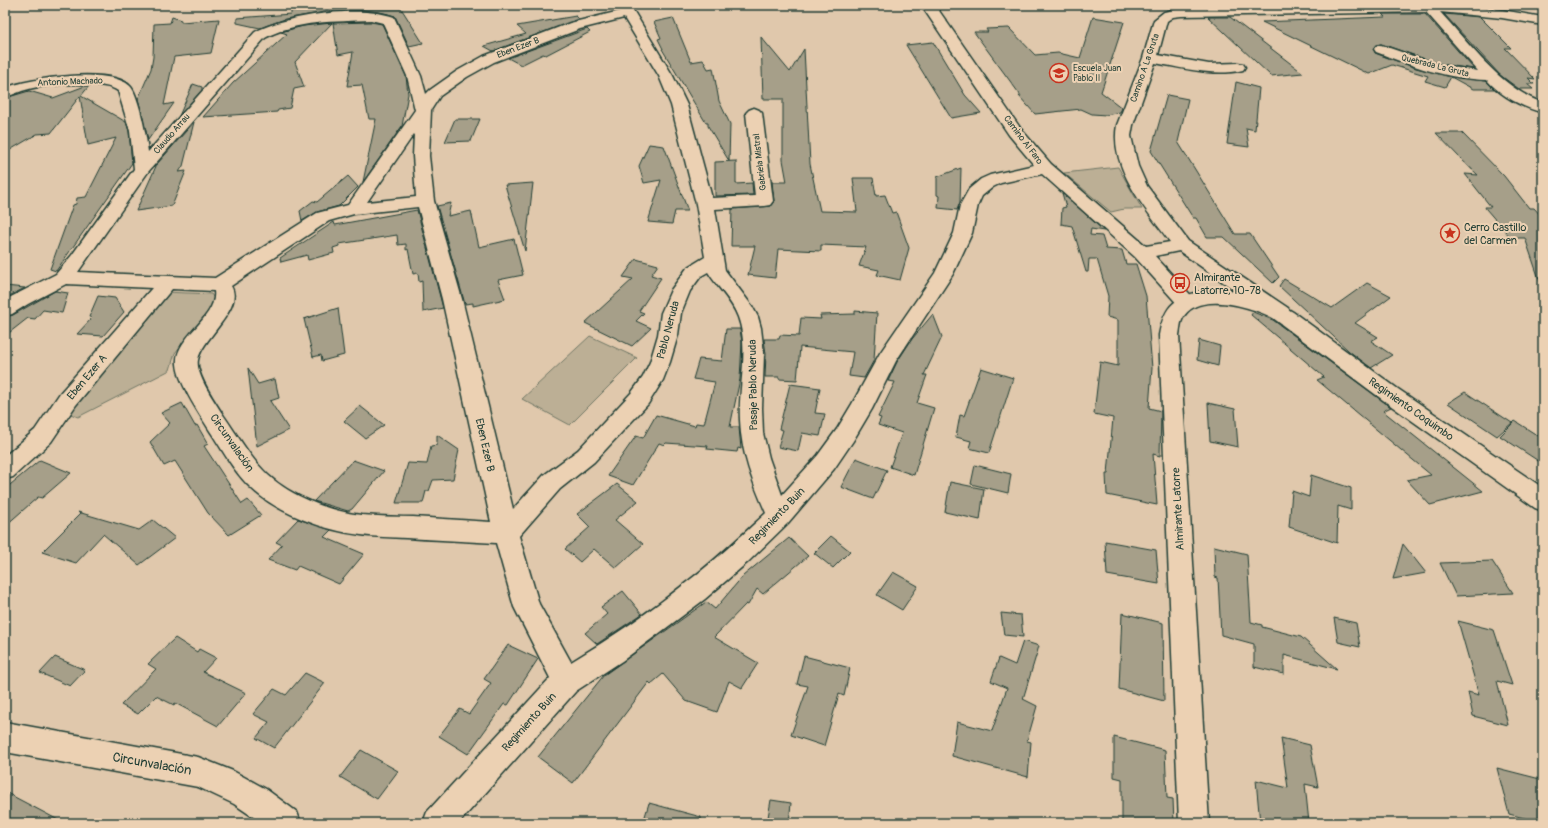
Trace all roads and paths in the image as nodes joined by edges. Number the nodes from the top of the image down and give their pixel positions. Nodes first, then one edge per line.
1 (928, 5) edge
2 (1428, 8) junction
3 (625, 9) edge
4 (371, 16) joint
5 (1543, 21) edge
6 (1381, 49) dead end
7 (1150, 58) junction
8 (1238, 66) dead end
9 (1490, 76) junction
10 (5, 93) edge
11 (1543, 108) edge
12 (423, 110) junction
13 (754, 113) dead end
14 (1045, 168) junction
15 (142, 169) junction
16 (425, 201) junction
17 (705, 204) junction
18 (354, 209) junction
19 (1182, 246) junction
20 (1142, 253) junction
21 (713, 260) junction
22 (63, 278) junction
23 (168, 282) junction
24 (219, 285) junction
25 (1187, 302) junction
26 (5, 309) edge
27 (1282, 314) junction
28 (5, 470) edge
29 (1543, 501) edge
30 (779, 516) junction
31 (506, 533) junction
32 (566, 681) junction
33 (5, 737) edge
34 (286, 823) edge
35 (438, 823) edge
36 (1194, 823) edge

1 - 14 street, Camino Al Faro
2 - 5 street
2 - 7 street, Camino A La Gruta
2 - 9 street, Quebrada La Gruta
3 - 12 street, Eben Ezer B
3 - 17 street
4 - 12 street, Eben Ezer B
4 - 15 street, Claudio Arrau
6 - 9 street, Quebrada La Gruta
7 - 8 street
7 - 19 street, Camino A La Gruta
9 - 11 street, Quebrada La Gruta
10 - 15 street, Antonio Machado
12 - 16 street, Eben Ezer B
12 - 18 street, Eben Ezer B
13 - 17 street, Gabriela Mistral
14 - 20 street, Camino Al Faro
14 - 30 street, Regimiento Buin
15 - 22 street, Claudio Arrau
16 - 18 street
16 - 31 street, Eben Ezer B
17 - 21 street
18 - 24 street
19 - 20 street
19 - 27 street, Camino A La Gruta
20 - 25 street, Camino Al Faro
21 - 30 street, Pasaje Pablo Neruda
21 - 31 street, Pablo Neruda
22 - 23 street
22 - 26 street, Claudio Arrau
23 - 24 street
23 - 28 street, Eben Ezer A
24 - 31 street, Circunvalación
25 - 27 street, Almirante Latorre
25 - 36 street, Almirante Latorre
27 - 29 street, Regimiento Coquimbo
30 - 32 street, Regimiento Buin
31 - 32 street, Eben Ezer B
32 - 35 street, Regimiento Buin
33 - 34 street, Circunvalación

